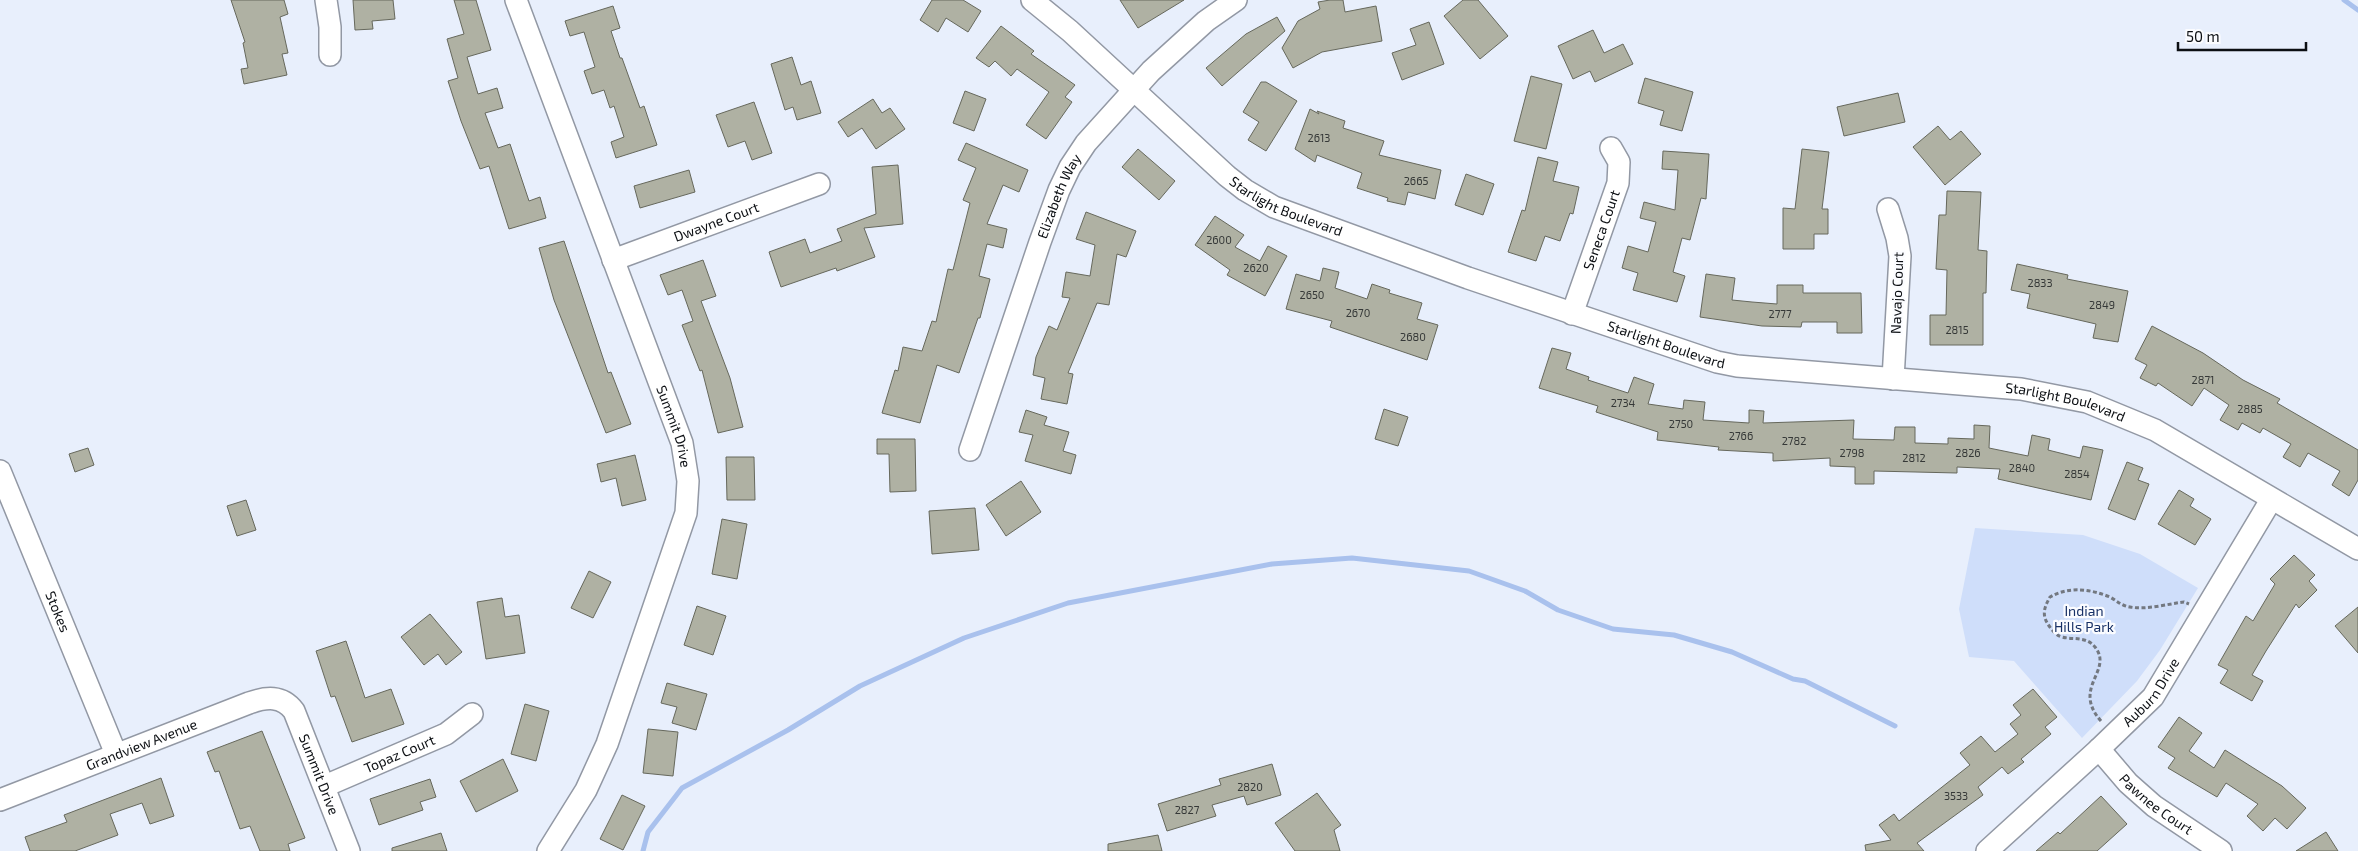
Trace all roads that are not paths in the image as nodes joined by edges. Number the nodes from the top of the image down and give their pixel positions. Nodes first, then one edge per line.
1 (326, 0) edge
2 (516, 0) edge
3 (1032, 0) edge
4 (1236, 0) edge
5 (330, 55) dead end
6 (1132, 90) junction
7 (1611, 148) dead end
8 (820, 184) dead end
9 (1888, 209) dead end
10 (613, 260) junction
11 (1572, 314) junction
12 (1893, 379) junction
13 (970, 450) dead end
14 (0, 471) edge
15 (2271, 500) junction
16 (2358, 549) edge
17 (285, 702) joint
18 (472, 714) dead end
19 (2099, 749) junction
20 (116, 754) junction
21 (325, 786) junction
22 (0, 800) edge
23 (349, 851) edge
24 (548, 851) edge
25 (1987, 851) edge
26 (2222, 851) edge

1 - 5 street
2 - 10 street, Summit Drive
3 - 6 street, Starlight Boulevard
4 - 6 street, Elizabeth Way
6 - 11 street, Starlight Boulevard
6 - 13 street, Elizabeth Way
7 - 11 street, Seneca Court
8 - 10 street, Dwayne Court
9 - 12 street, Navajo Court
10 - 24 street, Summit Drive
11 - 12 street, Starlight Boulevard
12 - 15 street, Starlight Boulevard
14 - 20 street, Stokes
15 - 16 street, Starlight Boulevard
15 - 19 street, Auburn Drive
17 - 20 street, Grandview Avenue
17 - 21 street, Summit Drive
18 - 21 street, Topaz Court
19 - 25 street, Auburn Drive
19 - 26 street, Pawnee Court
20 - 22 street, Grandview Avenue
21 - 23 street, Summit Drive

